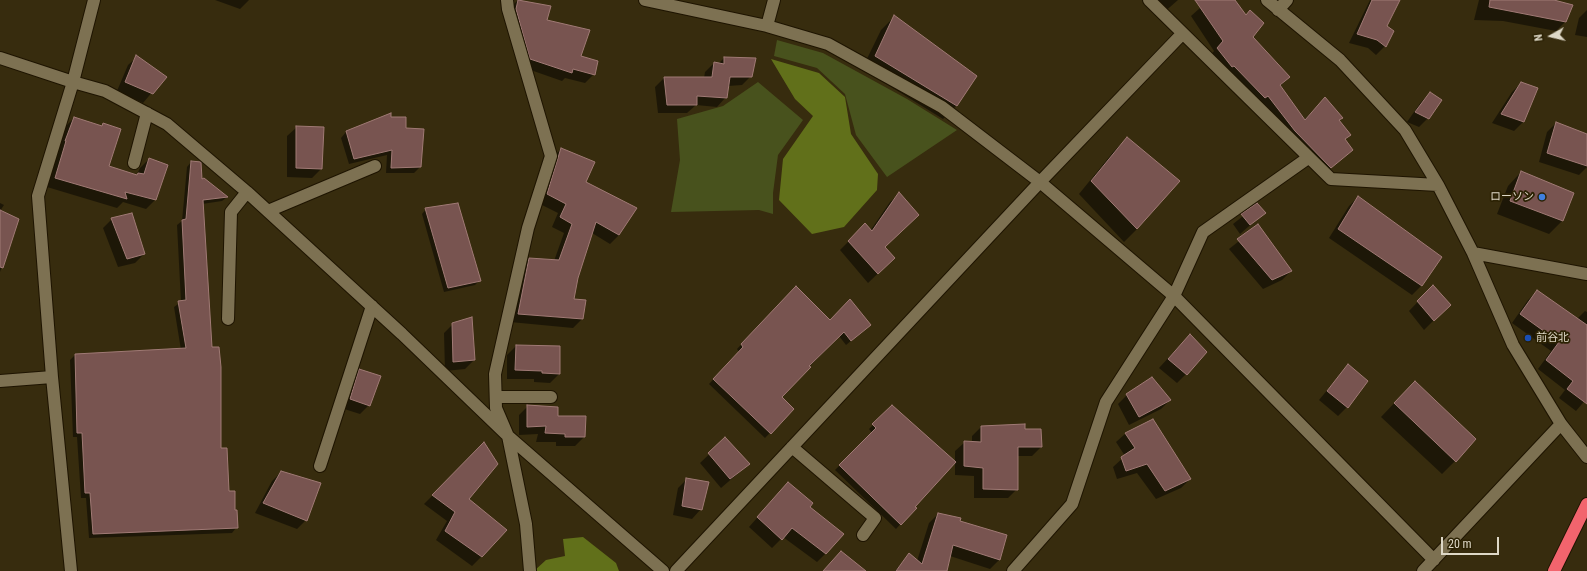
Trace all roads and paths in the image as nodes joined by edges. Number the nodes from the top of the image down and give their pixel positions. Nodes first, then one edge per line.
1 (94, 0) edge
2 (507, 0) edge
3 (645, 0) edge
4 (774, 0) edge
5 (1149, 0) edge
6 (1267, 0) edge
7 (1287, 0) edge
8 (1278, 10) junction
9 (767, 26) junction
10 (1182, 34) junction
11 (0, 58) edge
12 (73, 82) junction
13 (147, 113) junction
14 (1308, 158) junction
15 (134, 163) dead end
16 (375, 166) dead end
17 (1040, 182) junction
18 (1438, 185) junction
19 (248, 192) junction
20 (268, 211) junction
21 (1473, 253) junction
22 (1587, 274) edge
23 (1174, 296) junction
24 (372, 306) junction
25 (228, 319) dead end
26 (52, 377) junction
27 (0, 381) edge
28 (496, 397) junction
29 (551, 397) dead end
30 (1561, 424) junction
31 (508, 436) junction
32 (792, 447) junction
33 (1587, 457) edge
34 (320, 466) dead end
35 (1587, 504) edge
36 (863, 535) dead end
37 (1434, 560) junction
38 (71, 571) edge
39 (530, 571) edge
40 (663, 571) edge
41 (676, 571) edge
42 (1013, 571) edge
43 (1423, 571) edge
44 (1554, 571) edge

1 - 12 street
2 - 28 street
3 - 9 street
4 - 9 street
5 - 10 street
6 - 8 street
7 - 8 street
8 - 18 street
9 - 17 street
10 - 14 street
10 - 17 street
11 - 12 street
12 - 13 street
12 - 26 street
13 - 15 street
13 - 19 street
14 - 18 street
14 - 23 street
16 - 20 street
17 - 23 street
17 - 32 street
18 - 21 street
19 - 20 street
19 - 25 street
20 - 24 street
21 - 22 street
21 - 30 street
23 - 37 street
23 - 42 street
24 - 31 street
24 - 34 street
26 - 27 street
26 - 38 street
28 - 29 street
28 - 31 street
30 - 33 street
30 - 37 street
31 - 39 street
31 - 40 street
32 - 36 street
32 - 41 street
35 - 44 highway
37 - 43 street

